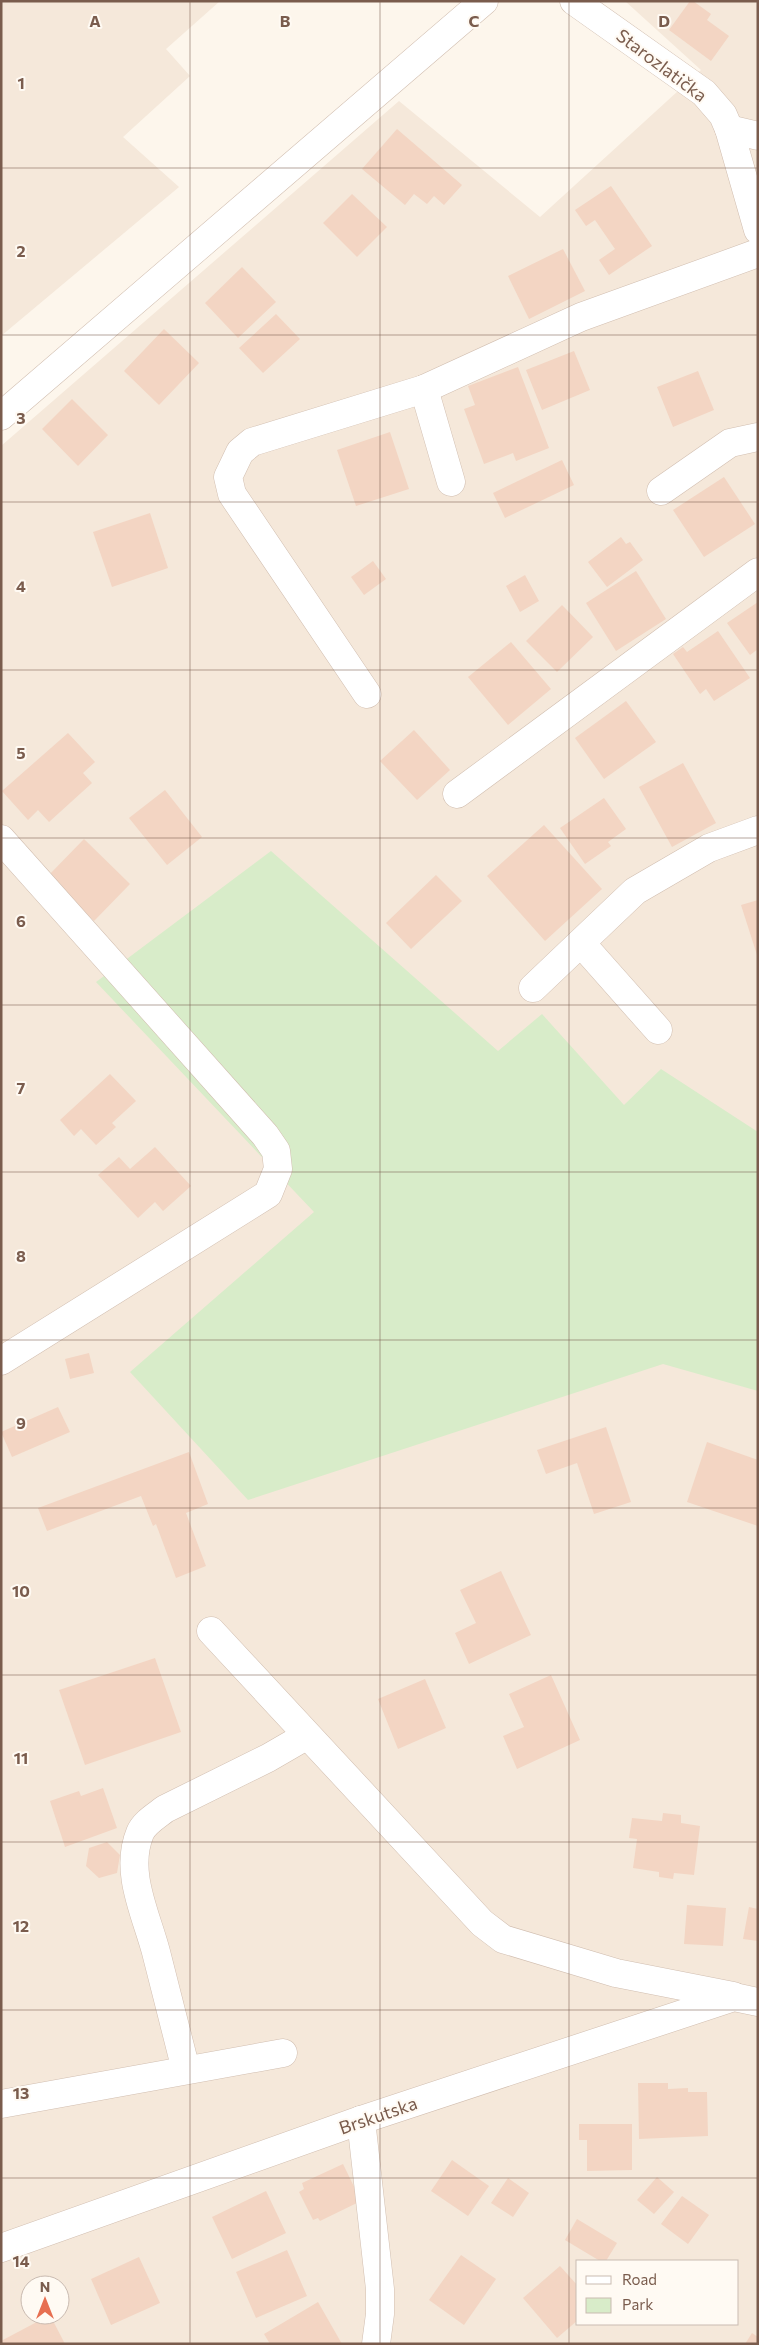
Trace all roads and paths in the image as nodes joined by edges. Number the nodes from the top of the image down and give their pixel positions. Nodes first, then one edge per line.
1 (484, 1) edge
2 (574, 1) edge
3 (729, 129) junction
4 (758, 136) edge
5 (758, 230) edge
6 (758, 253) edge
7 (424, 389) junction
8 (1, 416) edge
9 (758, 437) edge
10 (451, 482) dead end
11 (662, 491) dead end
12 (758, 572) edge
13 (367, 694) dead end
14 (457, 794) dead end
15 (758, 830) edge
16 (1, 839) edge
17 (581, 943) junction
18 (533, 988) dead end
19 (658, 1030) dead end
20 (1, 1361) edge
21 (210, 1631) dead end
22 (306, 1736) junction
23 (746, 1999) edge
24 (282, 2052) dead end
25 (186, 2070) junction
26 (1, 2104) edge
27 (361, 2120) junction
28 (1, 2248) edge
29 (376, 2344) edge

1 - 8 street
2 - 3 street, Starozlatička
3 - 4 street
3 - 5 street, Starozlatička
6 - 7 street
7 - 10 street
7 - 13 street
9 - 11 street
12 - 14 street
15 - 17 street
16 - 20 street
17 - 18 street
17 - 19 street
21 - 22 street
22 - 23 street
22 - 25 street
23 - 27 street, Brskutska
24 - 25 street
25 - 26 street
27 - 28 street, Brskutska
27 - 29 street

